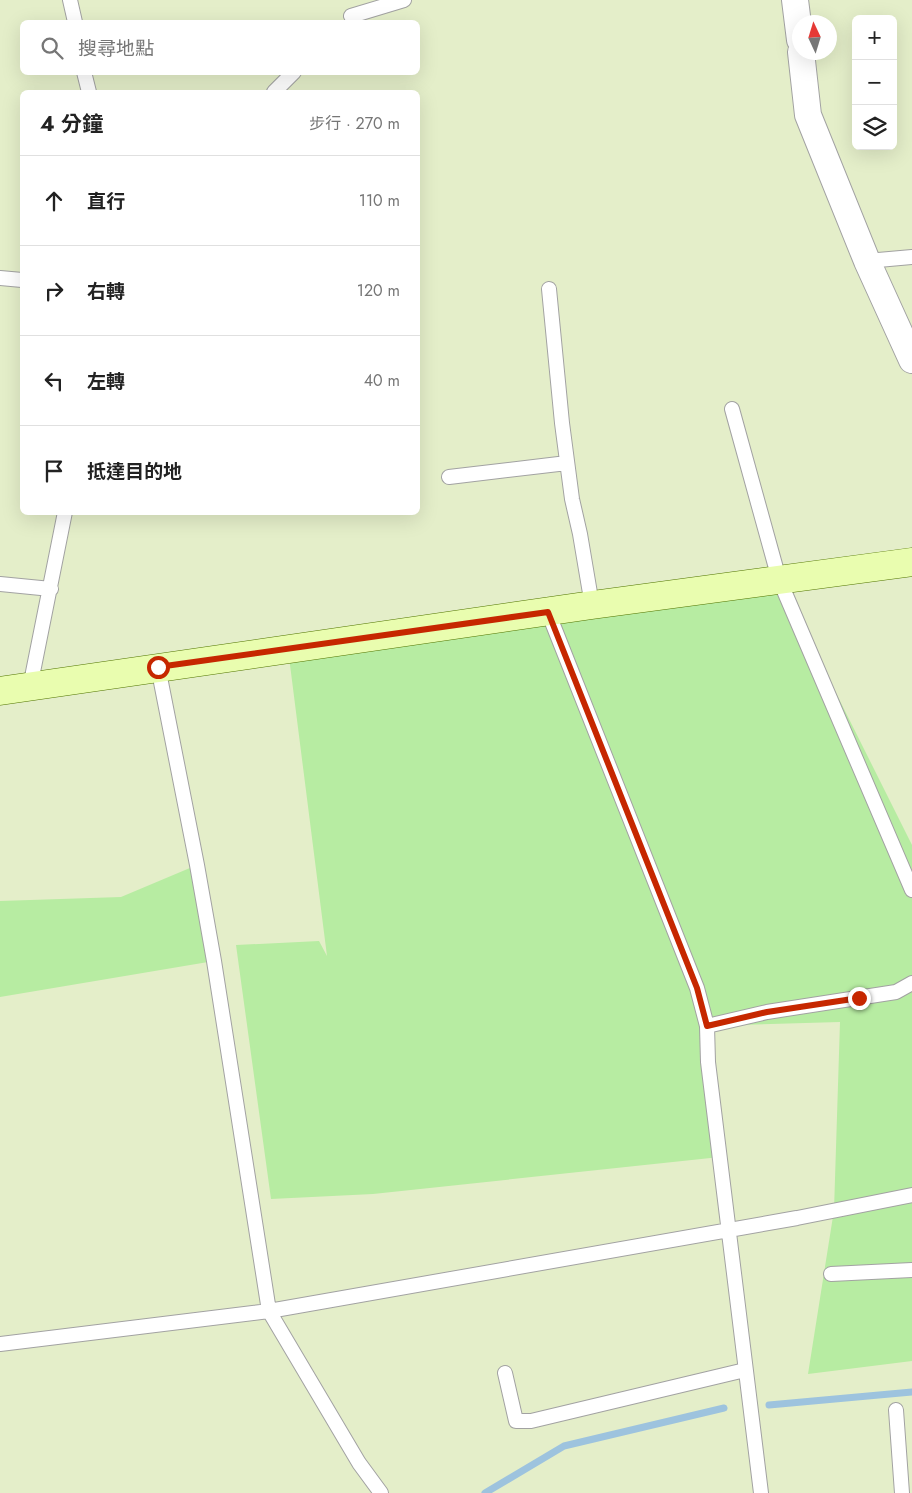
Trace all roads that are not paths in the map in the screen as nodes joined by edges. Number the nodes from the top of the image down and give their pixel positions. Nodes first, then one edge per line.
1 (70, 0) edge
2 (366, 0) edge
3 (404, 0) edge
4 (795, 0) edge
5 (797, 15) edge
6 (348, 19) edge
7 (74, 20) edge
8 (802, 60) edge
9 (85, 75) edge
10 (291, 75) edge
11 (88, 90) edge
12 (276, 90) edge
13 (912, 257) edge
14 (867, 261) junction
15 (0, 278) edge
16 (20, 280) edge
17 (549, 289) dead end
18 (912, 360) edge
19 (732, 410) dead end
20 (567, 462) junction
21 (449, 477) dead end
22 (64, 515) edge
23 (912, 562) edge
24 (779, 579) junction
25 (0, 584) edge
26 (51, 589) junction
27 (592, 605) junction
28 (548, 612) junction
29 (158, 667) junction
30 (30, 687) junction
31 (0, 691) edge
32 (912, 890) edge
33 (912, 983) edge
34 (707, 1026) junction
35 (912, 1195) edge
36 (729, 1230) junction
37 (912, 1270) edge
38 (831, 1274) dead end
39 (269, 1312) junction
40 (0, 1344) edge
41 (745, 1370) junction
42 (505, 1374) dead end
43 (896, 1410) dead end
44 (380, 1493) edge
45 (761, 1493) edge
46 (902, 1493) edge

1 - 7 lane
2 - 6 lane
3 - 6 lane
4 - 5 street
8 - 14 street
9 - 11 lane
10 - 12 lane
13 - 14 lane
14 - 18 street
15 - 16 lane
17 - 20 lane
19 - 24 lane
20 - 21 lane
20 - 27 lane
22 - 26 lane
23 - 24 street
24 - 27 street
24 - 32 lane
25 - 26 lane
26 - 30 lane
27 - 28 street
28 - 29 street
28 - 34 lane
29 - 30 street
29 - 39 lane
30 - 31 street
33 - 34 lane
34 - 36 lane
35 - 36 lane
36 - 39 lane
36 - 41 lane
37 - 38 lane
39 - 40 lane
39 - 44 lane
41 - 42 lane
41 - 45 lane
43 - 46 lane

